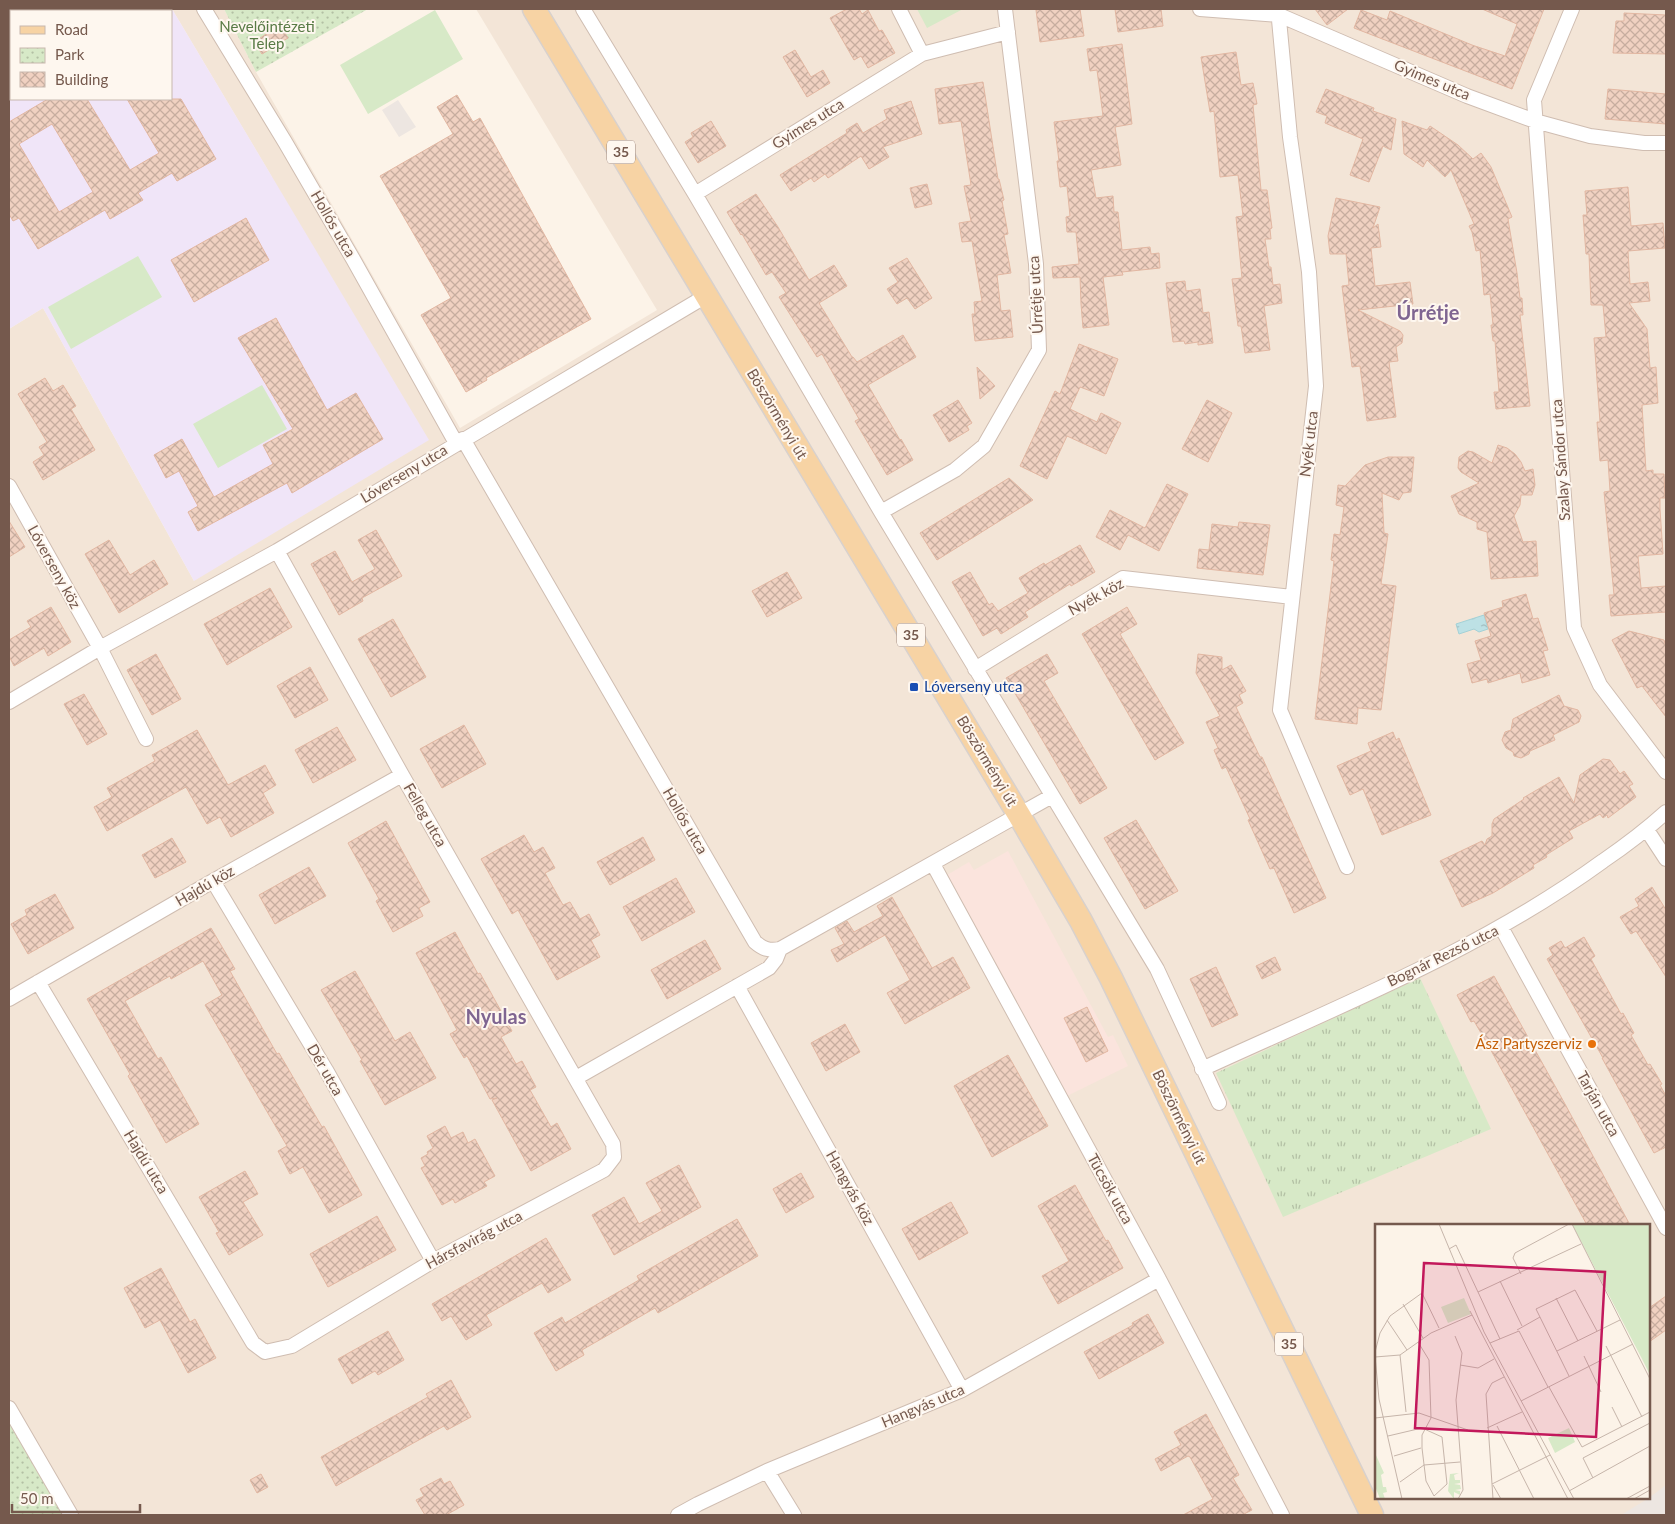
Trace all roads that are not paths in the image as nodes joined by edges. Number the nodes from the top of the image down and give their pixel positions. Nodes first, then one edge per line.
1 (204, 9) edge
2 (534, 9) edge
3 (583, 9) edge
4 (899, 9) edge
5 (1005, 9) edge
6 (1200, 9) edge
7 (1572, 9) edge
8 (1278, 12) edge
9 (1008, 32) junction
10 (922, 54) junction
11 (1535, 121) junction
12 (1666, 143) edge
13 (694, 194) junction
14 (706, 296) junction
15 (460, 441) junction
16 (9, 486) edge
17 (881, 512) junction
18 (277, 551) junction
19 (1292, 597) junction
20 (100, 648) junction
21 (975, 669) junction
22 (9, 702) edge
23 (146, 740) dead end
24 (1666, 772) edge
25 (402, 775) junction
26 (1052, 796) junction
27 (1666, 812) edge
28 (1019, 815) junction
29 (1647, 830) junction
30 (1666, 859) edge
31 (933, 864) junction
32 (1347, 867) dead end
33 (213, 881) junction
34 (1501, 927) junction
35 (780, 949) junction
36 (38, 982) junction
37 (737, 986) junction
38 (9, 999) edge
39 (1202, 1068) junction
40 (576, 1078) junction
41 (1218, 1103) dead end
42 (1666, 1228) edge
43 (433, 1261) junction
44 (1159, 1279) junction
45 (253, 1343) joint
46 (962, 1390) junction
47 (9, 1408) edge
48 (767, 1471) junction
49 (71, 1515) edge
50 (678, 1515) edge
51 (794, 1515) edge
52 (1282, 1515) edge
53 (1372, 1515) edge

1 - 15 street, Hollós utca
2 - 14 main road, Böszörményi út / 35
3 - 13 street
4 - 10 street
5 - 9 street, Úrrétje utca
6 - 8 street, Gyimes utca
7 - 11 street, Szalay Sándor utca
8 - 11 street, Gyimes utca
8 - 19 street, Nyék utca
9 - 10 street, Gyimes utca
9 - 17 street, Úrrétje utca
10 - 13 street, Gyimes utca
11 - 12 street, Gyimes utca
11 - 24 street, Szalay Sándor utca
13 - 17 street
14 - 15 street, Lóverseny utca
14 - 28 main road, Böszörményi út / 35
15 - 18 street, Lóverseny utca
15 - 35 street, Hollós utca
16 - 20 street, Lóverseny köz
17 - 21 street
18 - 20 street, Lóverseny utca
18 - 25 street, Felleg utca
19 - 21 street, Nyék köz
19 - 32 street, Nyék utca
20 - 22 street, Lóverseny utca
20 - 23 street
21 - 26 street
25 - 33 street, Hajdú köz
25 - 40 street, Felleg utca
26 - 28 street
26 - 39 street
27 - 29 street, Bognár Rezső utca
28 - 31 street
28 - 53 main road, Böszörményi út / 35
29 - 30 street
29 - 34 street, Bognár Rezső utca
31 - 35 street
31 - 44 street, Tücsök utca
33 - 36 street, Hajdú köz
33 - 43 street, Dér utca
34 - 39 street, Bognár Rezső utca
34 - 42 street, Tarján utca
35 - 37 street
36 - 38 street, Hajdú köz
36 - 45 street, Hajdú utca
37 - 40 street
37 - 46 street, Hangyás köz
39 - 41 street
40 - 43 street, Hársfavirág utca
43 - 45 street, Hársfavirág utca
44 - 46 street, Hangyás utca
44 - 52 street, Tücsök utca
46 - 48 street, Hangyás utca
47 - 49 street
48 - 50 street, Hangyás utca
48 - 51 street

